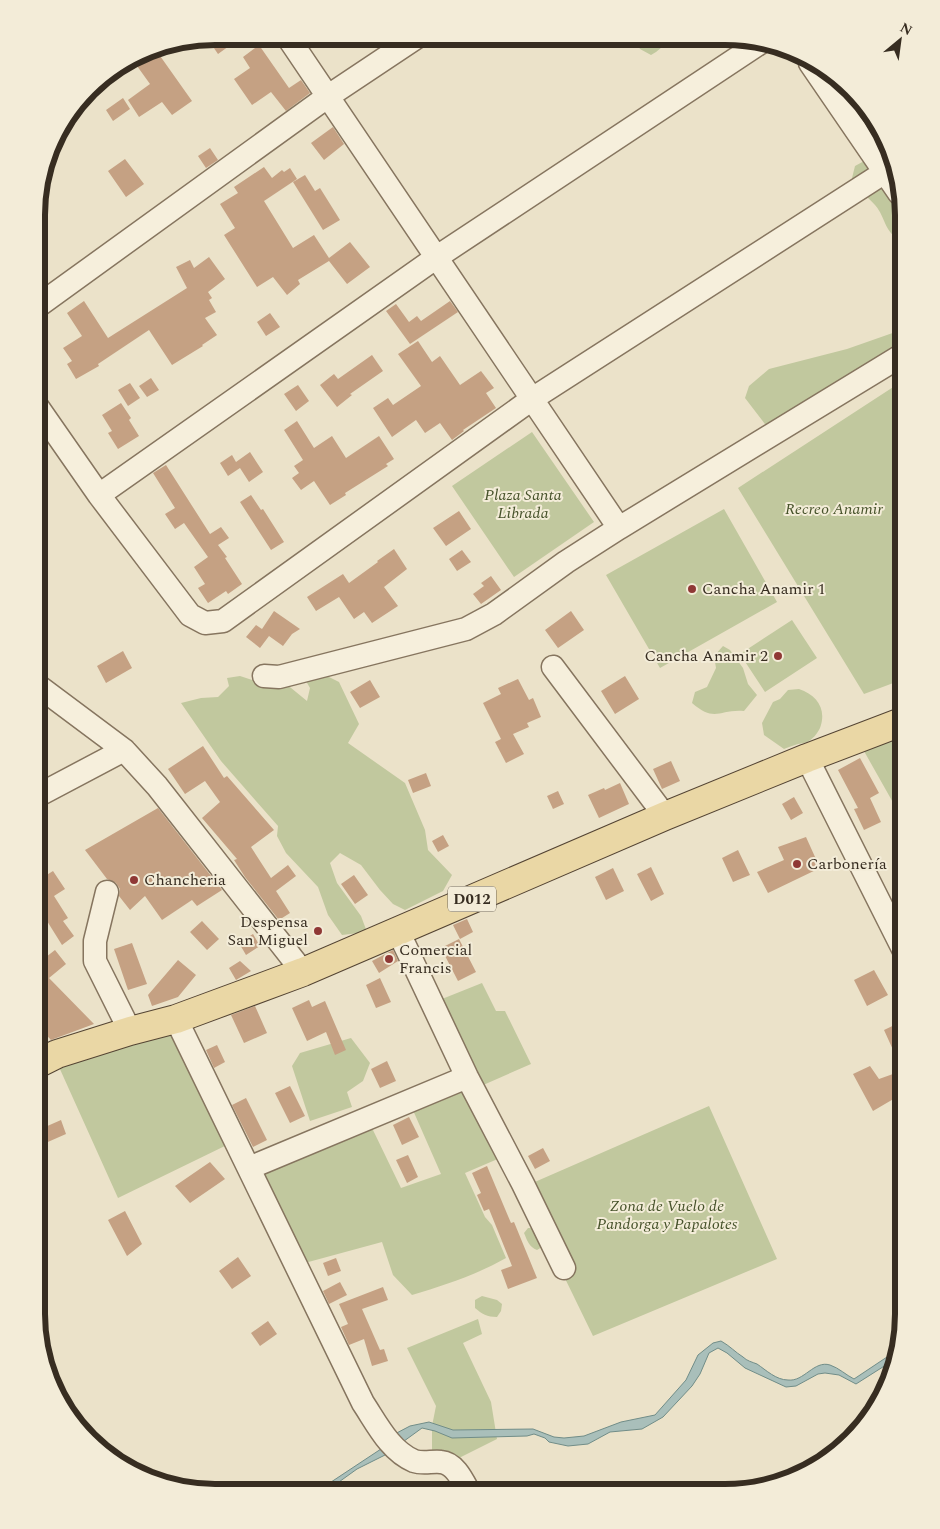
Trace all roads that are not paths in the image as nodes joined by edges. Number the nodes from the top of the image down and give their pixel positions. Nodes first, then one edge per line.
1 (294, 45) edge
2 (405, 45) edge
3 (753, 47) edge
4 (816, 72) edge
5 (328, 97) junction
6 (885, 172) junction
7 (892, 183) edge
8 (437, 258) junction
9 (45, 301) edge
10 (895, 359) edge
11 (532, 399) junction
12 (45, 416) edge
13 (99, 495) junction
14 (619, 528) junction
15 (553, 667) dead end
16 (264, 676) dead end
17 (45, 691) edge
18 (895, 724) edge
19 (124, 750) junction
20 (807, 758) junction
21 (45, 792) edge
22 (665, 816) junction
23 (107, 892) dead end
24 (398, 931) junction
25 (895, 931) edge
26 (303, 972) junction
27 (176, 1019) junction
28 (130, 1031) junction
29 (45, 1060) edge
30 (467, 1078) junction
31 (249, 1168) junction
32 (564, 1268) dead end
33 (464, 1484) edge

1 - 5 street
2 - 5 street
3 - 8 street
4 - 6 street
5 - 8 street
5 - 9 street
6 - 7 street
6 - 11 street
8 - 11 street
8 - 13 street
10 - 14 street
11 - 13 street
11 - 14 street
12 - 13 street
14 - 16 street
15 - 22 street
17 - 19 street
18 - 20 main road, D012
19 - 21 street
19 - 26 street
20 - 22 main road, D012
20 - 25 street
22 - 24 main road, D012
23 - 28 street
24 - 26 main road, D012
24 - 30 street
26 - 27 main road, D012
27 - 28 main road, D012
27 - 31 street
28 - 29 main road, D012
30 - 31 street
30 - 32 street
31 - 33 street

